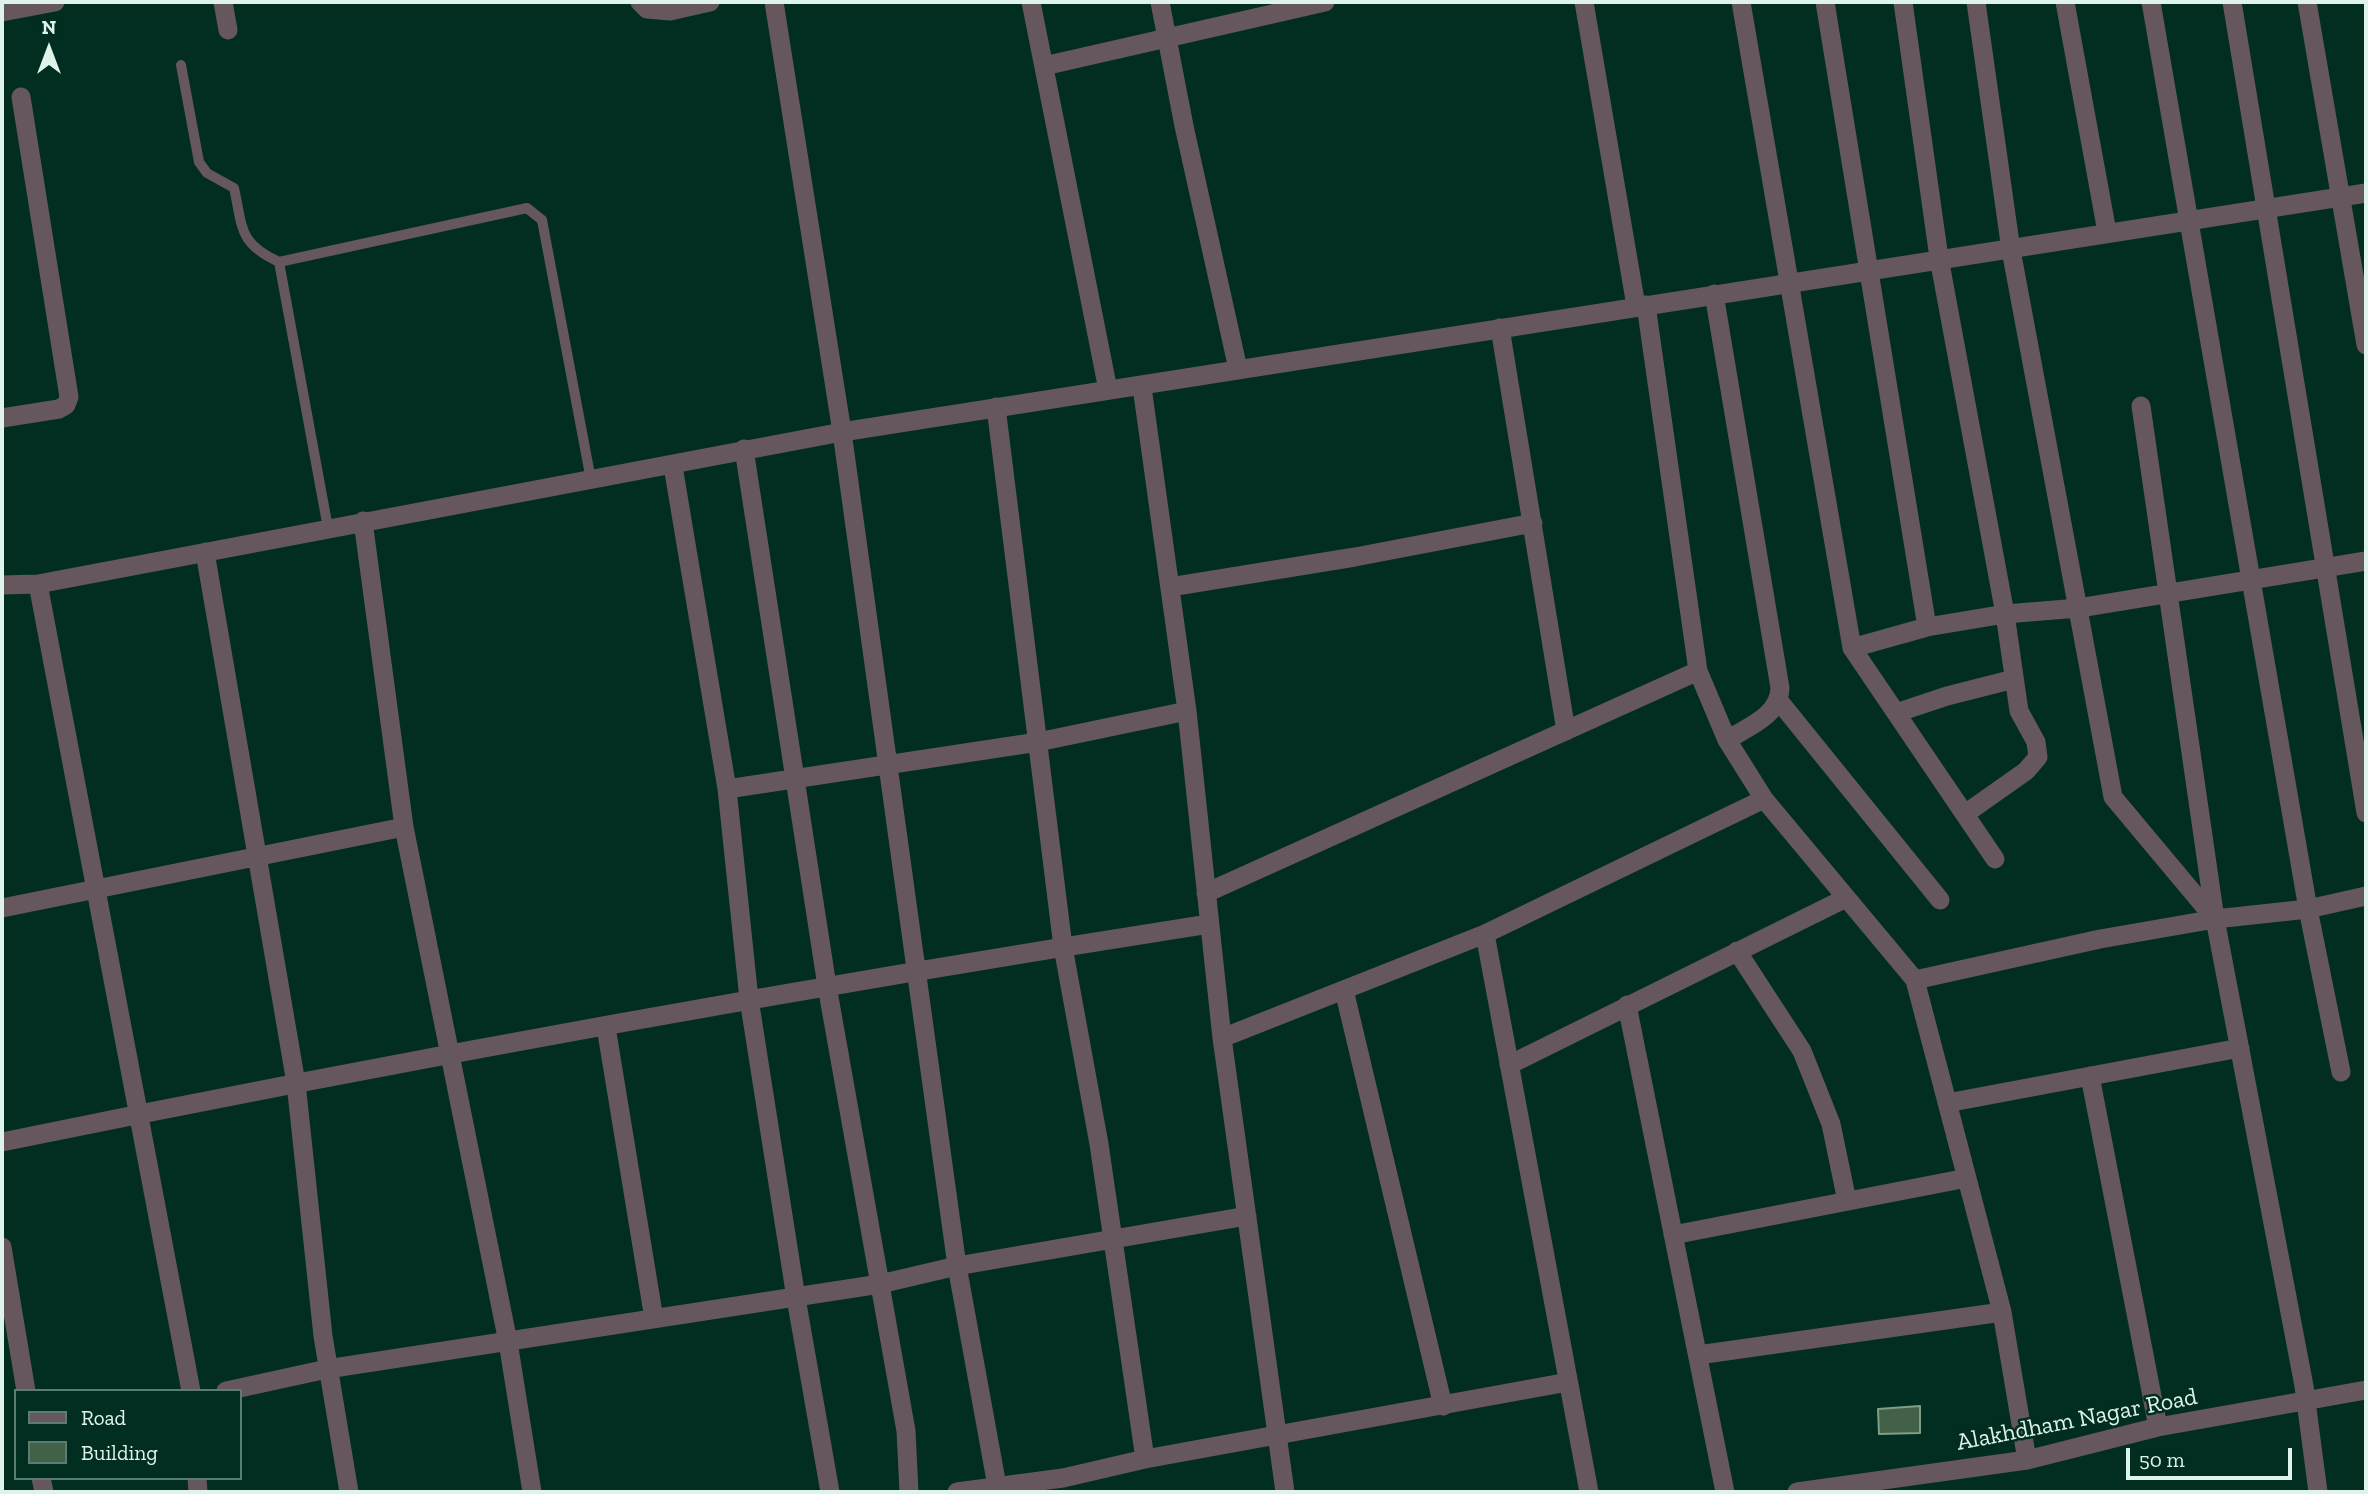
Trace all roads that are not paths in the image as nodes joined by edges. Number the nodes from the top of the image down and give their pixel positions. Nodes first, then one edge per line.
1 (55, 2) edge
2 (223, 2) edge
3 (640, 2) edge
4 (710, 2) edge
5 (775, 2) edge
6 (1031, 2) edge
7 (1160, 2) edge
8 (1325, 2) edge
9 (1584, 2) edge
10 (1741, 2) edge
11 (1825, 2) edge
12 (1903, 2) edge
13 (1976, 2) edge
14 (2065, 2) edge
15 (2151, 2) edge
16 (2232, 2) edge
17 (2308, 2) edge
18 (2, 12) edge
19 (228, 30) dead end
20 (1168, 40) junction
21 (181, 65) dead end
22 (1044, 66) junction
23 (21, 97) dead end
24 (2366, 193) edge
25 (2340, 195) junction
26 (2265, 207) junction
27 (2187, 219) junction
28 (2107, 232) junction
29 (2011, 250) junction
30 (1939, 258) junction
31 (279, 262) junction
32 (1867, 270) junction
33 (1791, 282) junction
34 (1714, 294) junction
35 (1641, 306) junction
36 (1500, 328) junction
37 (2366, 345) edge
38 (1238, 369) junction
39 (1142, 387) junction
40 (1108, 390) junction
41 (2141, 405) dead end
42 (996, 407) junction
43 (2, 418) edge
44 (842, 432) junction
45 (744, 449) junction
46 (673, 466) junction
47 (591, 481) junction
48 (363, 521) junction
49 (1533, 523) junction
50 (328, 528) junction
51 (205, 552) junction
52 (2366, 561) edge
53 (2326, 566) junction
54 (2251, 581) junction
55 (38, 584) junction
56 (2, 585) edge
57 (1170, 587) junction
58 (2168, 593) junction
59 (2079, 608) junction
60 (2005, 614) junction
61 (1927, 627) junction
62 (1852, 648) junction
63 (1698, 671) junction
64 (2014, 680) junction
65 (1779, 701) junction
66 (1187, 711) junction
67 (1896, 713) junction
68 (1566, 730) junction
69 (1727, 740) junction
70 (1038, 742) junction
71 (887, 765) junction
72 (792, 778) junction
73 (727, 789) junction
74 (1764, 799) junction
75 (2366, 813) edge
76 (1965, 814) junction
77 (404, 827) junction
78 (259, 856) junction
79 (1995, 859) dead end
80 (96, 891) junction
81 (1206, 893) junction
82 (2366, 896) edge
83 (1846, 898) junction
84 (1940, 900) dead end
85 (2, 908) edge
86 (2308, 909) junction
87 (2215, 919) junction
88 (1209, 924) junction
89 (1485, 934) junction
90 (1063, 947) junction
91 (1737, 951) junction
92 (917, 969) junction
93 (1915, 980) junction
94 (827, 986) junction
95 (1344, 990) junction
96 (749, 999) junction
97 (1627, 1005) junction
98 (606, 1027) junction
99 (1222, 1038) junction
100 (2240, 1048) junction
101 (450, 1055) junction
102 (1509, 1066) junction
103 (2341, 1072) dead end
104 (2090, 1076) junction
105 (296, 1083) junction
106 (1947, 1102) junction
107 (138, 1114) junction
108 (2, 1142) edge
109 (1967, 1178) junction
110 (1847, 1201) junction
111 (1247, 1216) junction
112 (1673, 1235) junction
113 (1111, 1241) junction
114 (2, 1247) edge
115 (957, 1266) junction
116 (880, 1284) junction
117 (796, 1298) junction
118 (2002, 1312) junction
119 (654, 1319) junction
120 (508, 1342) junction
121 (1698, 1355) junction
122 (327, 1369) junction
123 (1568, 1382) junction
124 (26, 1389) edge
125 (191, 1389) edge
126 (235, 1389) edge
127 (2366, 1390) edge
128 (2305, 1401) junction
129 (1443, 1406) junction
130 (2158, 1427) junction
131 (1275, 1437) junction
132 (1145, 1459) junction
133 (2027, 1460) junction
134 (998, 1486) junction
135 (1883, 1486) edge
136 (349, 1492) edge
137 (532, 1492) edge
138 (830, 1492) edge
139 (909, 1492) edge
140 (957, 1492) edge
141 (1285, 1492) edge
142 (1589, 1492) edge
143 (1725, 1492) edge
144 (1797, 1492) edge
145 (2318, 1492) edge

1 - 18 street
2 - 19 street
3 - 4 street
5 - 44 street
6 - 22 street
7 - 20 street
8 - 20 street
9 - 35 street
10 - 33 street
11 - 32 street
12 - 30 street
13 - 29 street
14 - 28 street
15 - 27 street
16 - 26 street
17 - 25 street
20 - 22 street
20 - 38 street
21 - 31 lane
22 - 40 street
23 - 43 street
24 - 25 street
25 - 26 street
25 - 37 street
26 - 27 street
26 - 53 street
27 - 28 street
27 - 54 street
28 - 29 street
29 - 30 street
29 - 59 street
30 - 32 street
30 - 60 street
31 - 47 lane
31 - 50 lane
32 - 33 street
32 - 61 street
33 - 34 street
33 - 62 street
34 - 35 street
34 - 65 street
35 - 36 street
35 - 63 street
36 - 38 street
36 - 49 street
38 - 39 street
39 - 40 street
39 - 57 street
40 - 42 street
41 - 58 street
42 - 44 street
42 - 70 street
44 - 45 street
44 - 71 street
45 - 46 street
45 - 72 street
46 - 47 street
46 - 73 street
47 - 48 street
48 - 50 street
48 - 77 street
49 - 57 street
49 - 68 street
50 - 51 street
51 - 55 street
51 - 78 street
52 - 53 street
53 - 54 street
53 - 75 street
54 - 58 street
54 - 86 street
55 - 56 street
55 - 80 street
57 - 66 street
58 - 59 street
58 - 87 street
59 - 60 street
59 - 87 street
60 - 61 street
60 - 64 street
61 - 62 street
62 - 67 street
63 - 68 street
63 - 69 street
64 - 67 street
64 - 76 street
65 - 69 street
65 - 84 street
66 - 70 street
66 - 81 street
67 - 76 street
68 - 81 street
69 - 74 street
70 - 71 street
70 - 90 street
71 - 72 street
71 - 92 street
72 - 73 street
72 - 94 street
73 - 96 street
74 - 83 street
74 - 89 street
76 - 79 street
77 - 78 street
77 - 101 street
78 - 80 street
78 - 105 street
80 - 85 street
80 - 107 street
81 - 88 street
82 - 86 street
83 - 91 street
83 - 93 street
86 - 87 street
86 - 103 street
87 - 93 street
87 - 100 street
88 - 90 street
88 - 99 street
89 - 95 street
89 - 102 street
90 - 92 street
90 - 113 street
91 - 97 street
91 - 110 street
92 - 94 street
92 - 115 street
93 - 106 street
94 - 96 street
94 - 116 street
95 - 99 street
95 - 129 street
96 - 98 street
96 - 117 street
97 - 102 street
97 - 112 street
98 - 101 street
98 - 119 street
99 - 111 street
100 - 104 street
100 - 128 street
101 - 105 street
101 - 120 street
102 - 123 street
104 - 106 street
104 - 130 street
105 - 107 street
105 - 122 street
106 - 109 street
107 - 108 street
107 - 125 street
109 - 110 street
109 - 118 street
110 - 112 street
111 - 113 street
111 - 131 street
112 - 121 street
113 - 115 street
113 - 132 street
114 - 124 street
115 - 116 street
115 - 134 street
116 - 117 street
116 - 139 street
117 - 119 street
117 - 138 street
118 - 121 street
118 - 133 street
119 - 120 street
120 - 122 street
120 - 137 street
121 - 143 street
122 - 126 street
122 - 136 street
123 - 129 street
123 - 142 street
127 - 128 street, Alakhdham Nagar Road
128 - 130 street, Alakhdham Nagar Road
128 - 145 street
129 - 131 street
130 - 133 street, Alakhdham Nagar Road
131 - 132 street
131 - 141 street
132 - 134 street
133 - 135 street, Alakhdham Nagar Road
134 - 140 street
135 - 144 street, Alakhdham Nagar Road

